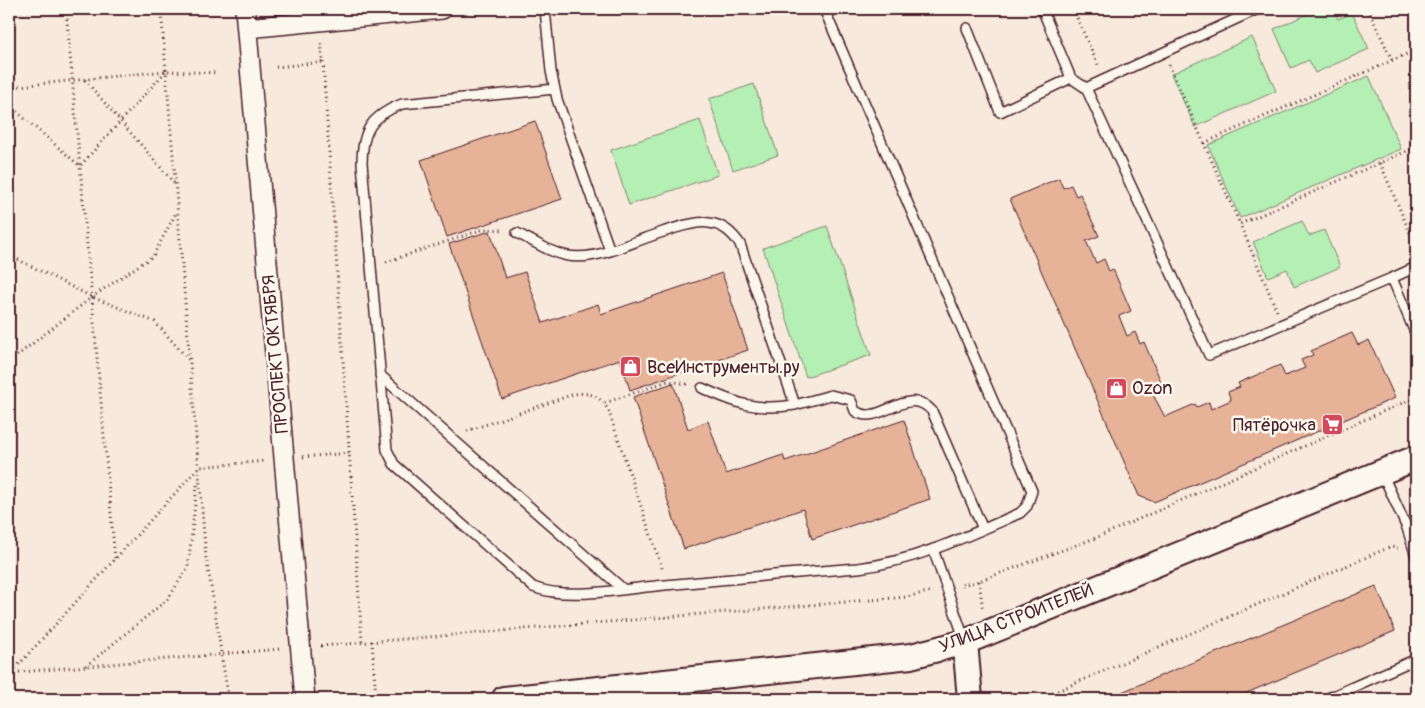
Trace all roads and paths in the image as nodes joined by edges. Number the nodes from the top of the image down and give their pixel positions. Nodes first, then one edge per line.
1 (66, 9) edge
2 (160, 9) edge
3 (246, 9) edge
4 (442, 9) edge
5 (545, 9) edge
6 (824, 9) edge
7 (1042, 9) edge
8 (1073, 9) edge
9 (1258, 9) edge
10 (1368, 9) edge
11 (247, 28) junction
12 (967, 28) dead end
13 (321, 38) dead end
14 (1416, 50) edge
15 (1164, 52) junction
16 (1392, 60) junction
17 (323, 62) junction
18 (276, 67) dead end
19 (166, 71) junction
20 (218, 73) dead end
21 (1071, 78) junction
22 (1104, 79) junction
23 (85, 80) junction
24 (73, 81) junction
25 (9, 88) edge
26 (1086, 88) junction
27 (555, 89) junction
28 (9, 105) edge
29 (121, 121) junction
30 (1204, 143) junction
31 (1416, 147) edge
32 (1380, 163) junction
33 (80, 166) junction
34 (175, 184) junction
35 (177, 211) junction
36 (1240, 224) junction
37 (517, 233) joint
38 (1416, 247) edge
39 (610, 251) junction
40 (9, 256) edge
41 (371, 267) junction
42 (1416, 267) edge
43 (1392, 278) junction
44 (92, 297) junction
45 (1283, 324) junction
46 (1416, 335) edge
47 (190, 361) junction
48 (9, 362) edge
49 (380, 375) junction
50 (702, 388) joint
51 (605, 403) junction
52 (795, 405) junction
53 (449, 436) junction
54 (1416, 458) edge
55 (198, 467) junction
56 (1382, 472) junction
57 (983, 529) junction
58 (934, 549) junction
59 (1415, 552) edge
60 (115, 559) junction
61 (668, 584) junction
62 (623, 588) junction
63 (9, 634) edge
64 (372, 641) dead end
65 (362, 642) dead end
66 (965, 642) junction
67 (301, 647) junction
68 (220, 654) junction
69 (1416, 659) edge
70 (86, 666) junction
71 (10, 673) edge
72 (229, 699) edge
73 (305, 699) edge
74 (376, 699) edge
75 (504, 699) edge
76 (970, 699) edge
77 (1039, 699) edge
78 (1326, 699) edge

1 - 24 path
2 - 19 path
3 - 11 street, ПРОСПЕКТ ОКТЯБРЯ
4 - 11 street
5 - 27 lane
6 - 57 lane
7 - 21 lane
8 - 22 path
9 - 15 lane
10 - 16 path
11 - 67 street, ПРОСПЕКТ ОКТЯБРЯ
12 - 21 lane
13 - 17 path
14 - 16 path
15 - 22 lane
15 - 30 path
16 - 30 path
17 - 18 path
17 - 65 path
19 - 20 path
19 - 23 path
19 - 29 path
19 - 34 path
21 - 26 lane
22 - 26 lane
23 - 24 path
23 - 29 path
24 - 25 path
24 - 33 path
26 - 45 lane
27 - 39 lane
27 - 41 lane
28 - 33 path
29 - 33 path
29 - 34 path
30 - 36 path
31 - 32 path
32 - 36 path
32 - 38 path
33 - 44 path
34 - 35 path
35 - 44 path
35 - 47 path
36 - 45 path
37 - 39 lane
37 - 41 path
39 - 52 lane
40 - 44 path
41 - 49 lane
42 - 43 lane
43 - 45 lane
43 - 46 lane
44 - 47 path
44 - 48 path
44 - 60 path
47 - 55 path
49 - 53 lane
49 - 62 lane
50 - 51 path
50 - 52 lane
51 - 53 path
51 - 61 path
52 - 57 lane
53 - 62 lane
54 - 56 street, УЛИЦА СТРОИТЕЛЕЙ
55 - 60 path
55 - 68 path
55 - 70 path
56 - 59 lane
56 - 66 street, УЛИЦА СТРОИТЕЛЕЙ
57 - 58 lane
58 - 61 lane
58 - 66 lane
59 - 77 path
60 - 71 path
61 - 62 lane
63 - 71 path
64 - 74 path
66 - 75 street, УЛИЦА СТРОИТЕЛЕЙ
66 - 76 street
67 - 68 path
67 - 73 street, ПРОСПЕКТ ОКТЯБРЯ
68 - 70 path
68 - 72 path
69 - 78 lane
70 - 71 path

